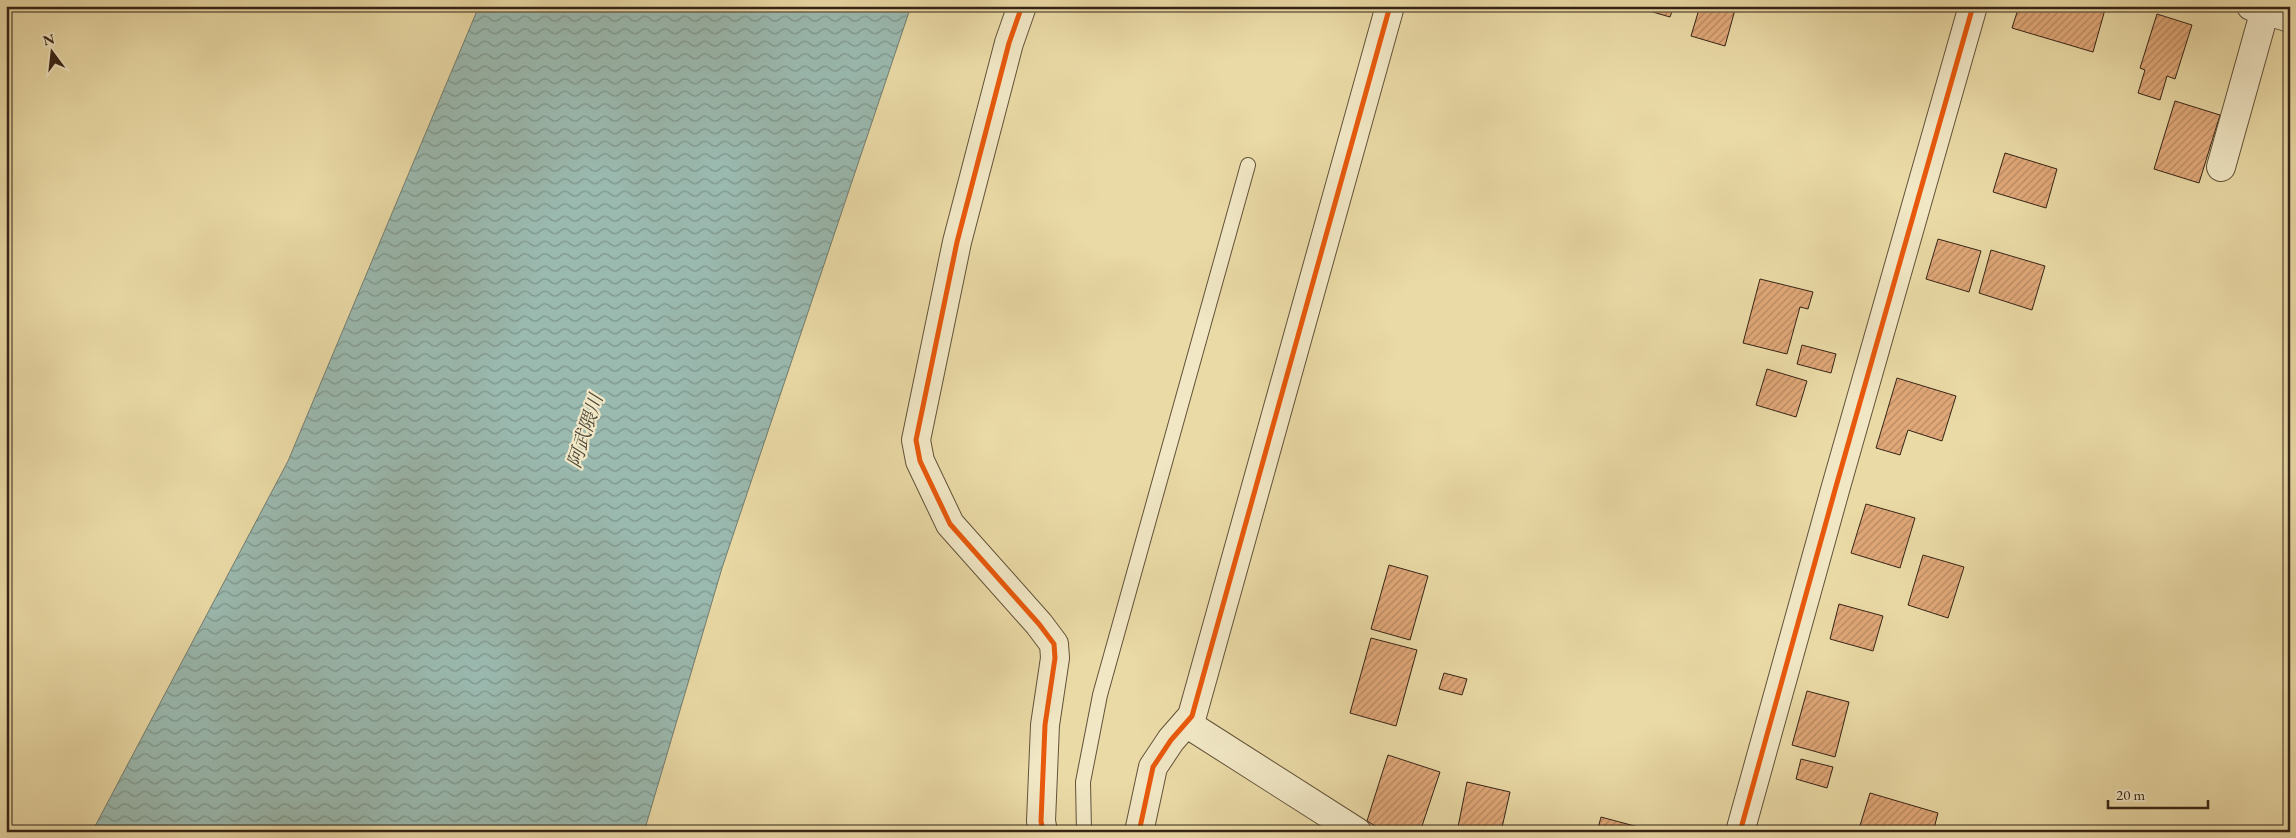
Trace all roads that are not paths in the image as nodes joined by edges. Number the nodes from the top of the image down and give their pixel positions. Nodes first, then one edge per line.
1 (1022, 6) edge
2 (1390, 6) edge
3 (1973, 6) edge
4 (2269, 11) edge
5 (1248, 165) dead end
6 (2221, 167) dead end
7 (1186, 724) junction
8 (1043, 832) edge
9 (1084, 832) edge
10 (1139, 832) edge
11 (1357, 832) edge
12 (1740, 832) edge

1 - 8 street
2 - 7 street
3 - 12 street
4 - 6 street
5 - 9 lane
7 - 10 street
7 - 11 street

